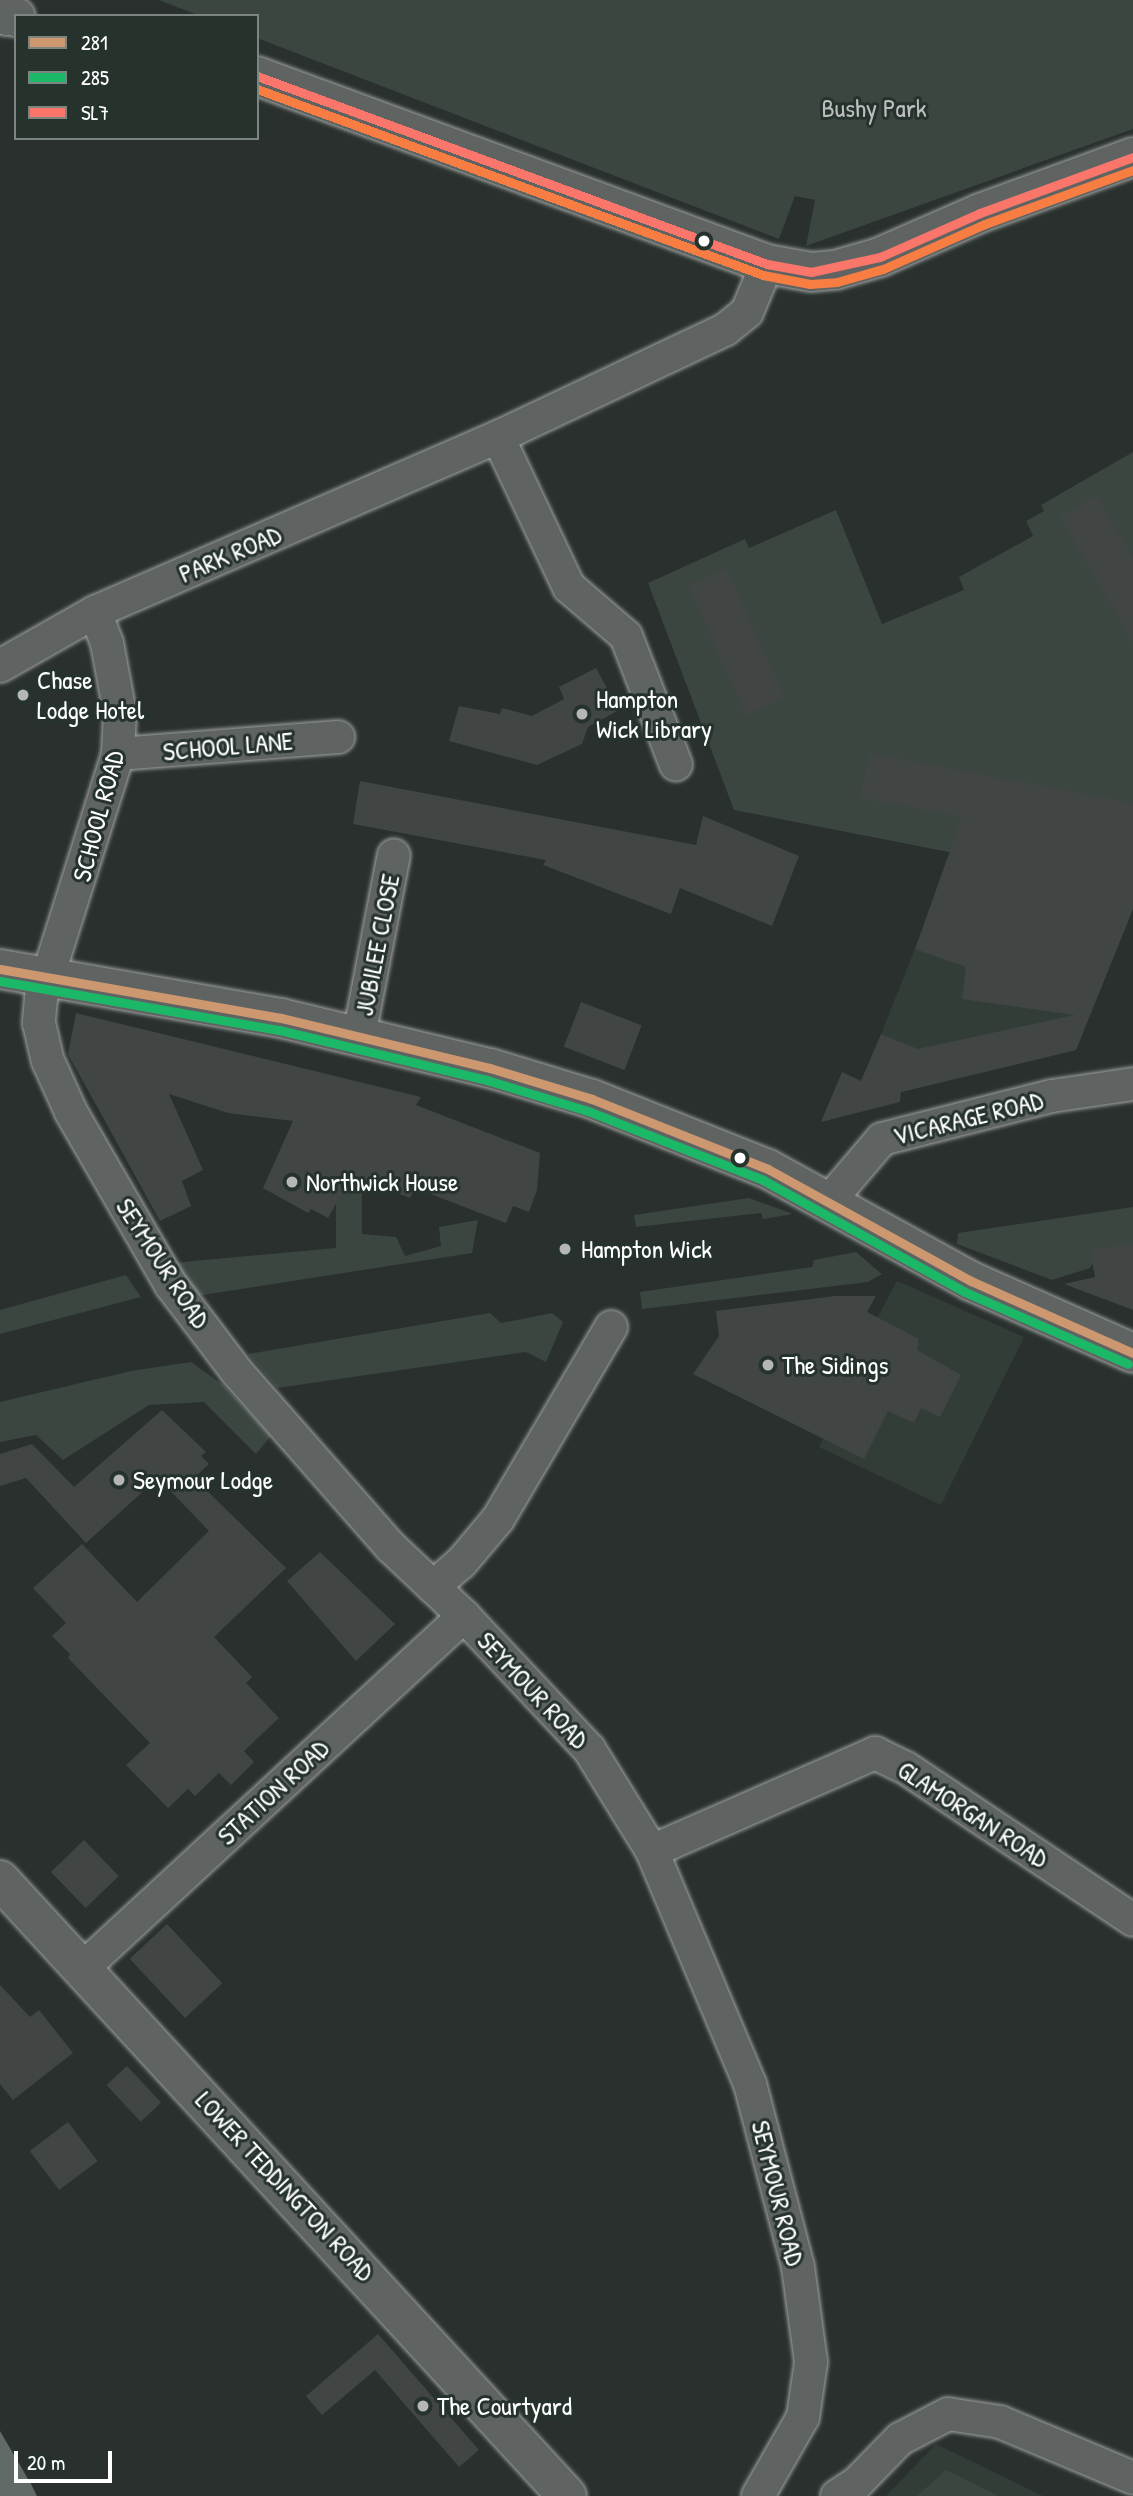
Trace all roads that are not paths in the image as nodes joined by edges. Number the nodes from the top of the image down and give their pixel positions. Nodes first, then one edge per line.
1 (259, 77) edge
2 (1133, 157) edge
3 (767, 264) junction
4 (498, 437) junction
5 (94, 612) junction
6 (0, 666) edge
7 (338, 737) dead end
8 (118, 754) junction
9 (676, 765) dead end
10 (394, 855) dead end
11 (0, 969) edge
12 (47, 976) junction
13 (359, 1036) junction
14 (1133, 1084) edge
15 (830, 1200) junction
16 (611, 1327) dead end
17 (1133, 1353) edge
18 (433, 1587) junction
19 (464, 1616) junction
20 (652, 1852) junction
21 (0, 1880) edge
22 (1133, 1920) edge
23 (83, 1968) junction
24 (1133, 2478) edge
25 (773, 2490) edge
26 (567, 2496) edge
27 (837, 2496) edge

1 - 3 main road
2 - 3 main road
3 - 4 street, PARK ROAD
4 - 5 street, PARK ROAD
4 - 9 street
5 - 6 street, PARK ROAD
5 - 8 street, SCHOOL ROAD
7 - 8 street, SCHOOL LANE
8 - 12 street, SCHOOL ROAD
10 - 13 street, JUBILEE CLOSE
11 - 12 main road
12 - 13 main road
12 - 18 street, SEYMOUR ROAD
13 - 15 main road
14 - 15 street, VICARAGE ROAD
15 - 17 main road
16 - 18 street
18 - 19 street, SEYMOUR ROAD
19 - 20 street, SEYMOUR ROAD
19 - 23 street, STATION ROAD
20 - 22 street, GLAMORGAN ROAD
20 - 25 street, SEYMOUR ROAD
21 - 23 main road, LOWER TEDDINGTON ROAD
23 - 26 main road, LOWER TEDDINGTON ROAD
24 - 27 street

